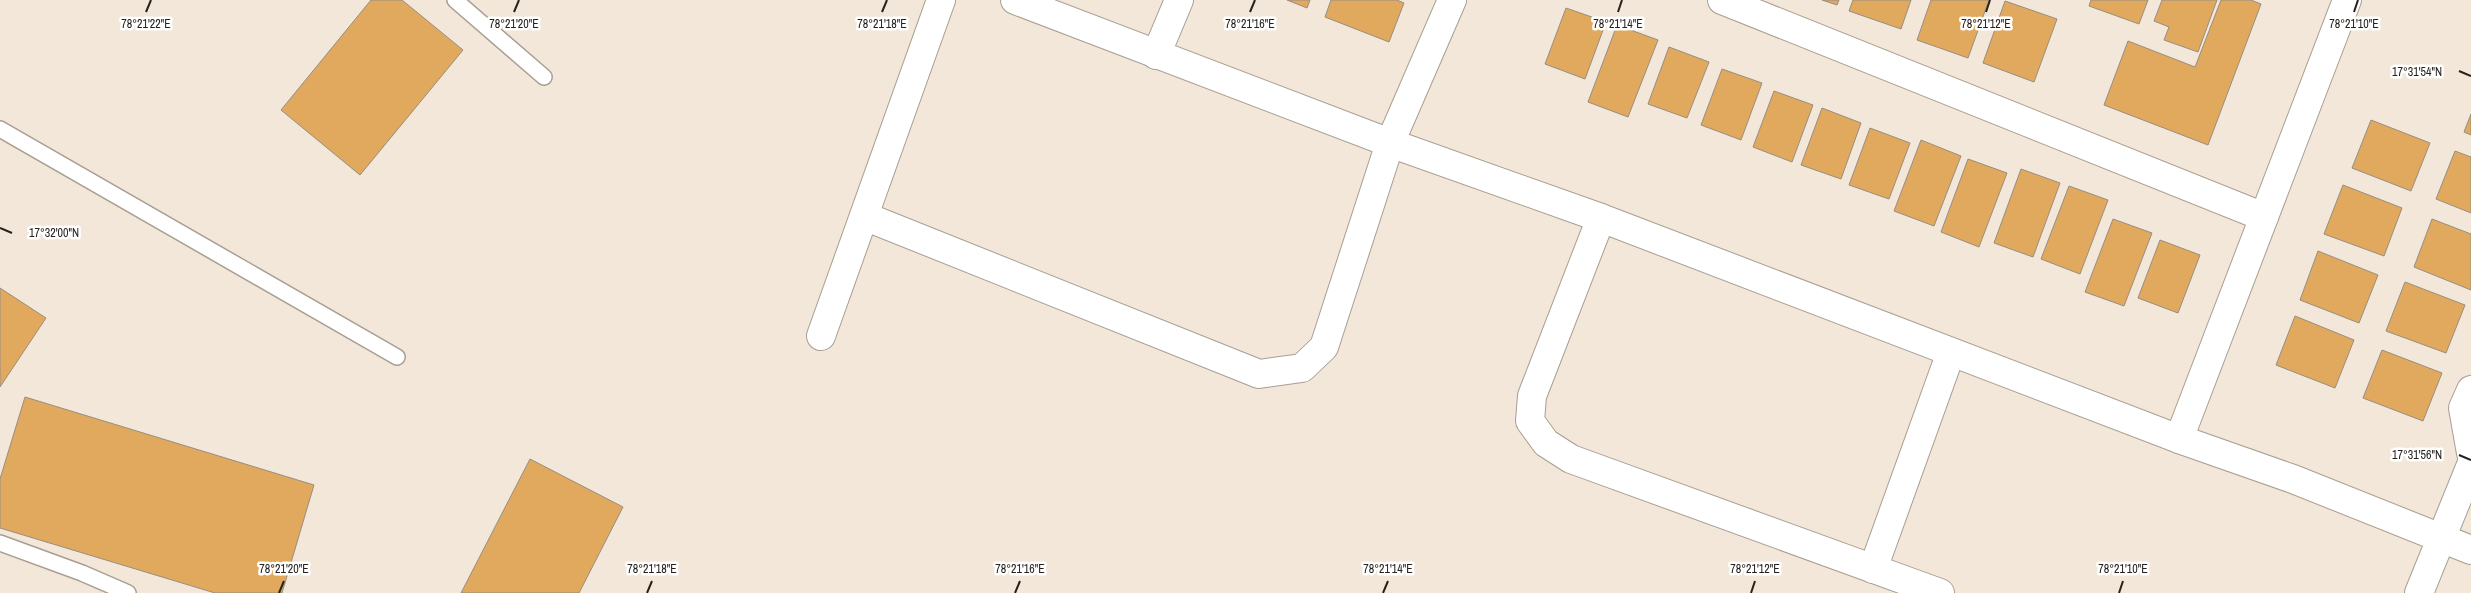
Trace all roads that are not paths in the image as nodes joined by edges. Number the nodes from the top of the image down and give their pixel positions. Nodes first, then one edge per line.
1 (455, 0) edge
2 (942, 0) edge
3 (1015, 0) edge
4 (1179, 0) edge
5 (1452, 0) edge
6 (1722, 0) edge
7 (2347, 0) edge
8 (1156, 55) junction
9 (544, 77) dead end
10 (0, 129) edge
11 (1390, 143) junction
12 (864, 216) junction
13 (2264, 217) junction
14 (1601, 218) junction
15 (820, 336) dead end
16 (1951, 352) junction
17 (397, 357) dead end
18 (2471, 390) edge
19 (2179, 439) junction
20 (2471, 453) edge
21 (2471, 465) edge
22 (2441, 539) junction
23 (0, 544) edge
24 (2471, 550) edge
25 (1884, 579) edge
26 (128, 593) edge
27 (1940, 593) edge
28 (2419, 593) edge

1 - 9 lane
2 - 12 street
3 - 8 street
4 - 8 street
5 - 11 street
6 - 13 street
7 - 13 street
8 - 11 street
10 - 17 lane
11 - 12 street
11 - 14 street
12 - 15 street
13 - 19 street
14 - 16 street
14 - 25 street
16 - 19 street
16 - 25 street
18 - 20 street
19 - 22 street
21 - 22 street
22 - 24 street
22 - 28 street
23 - 26 lane
25 - 27 street

